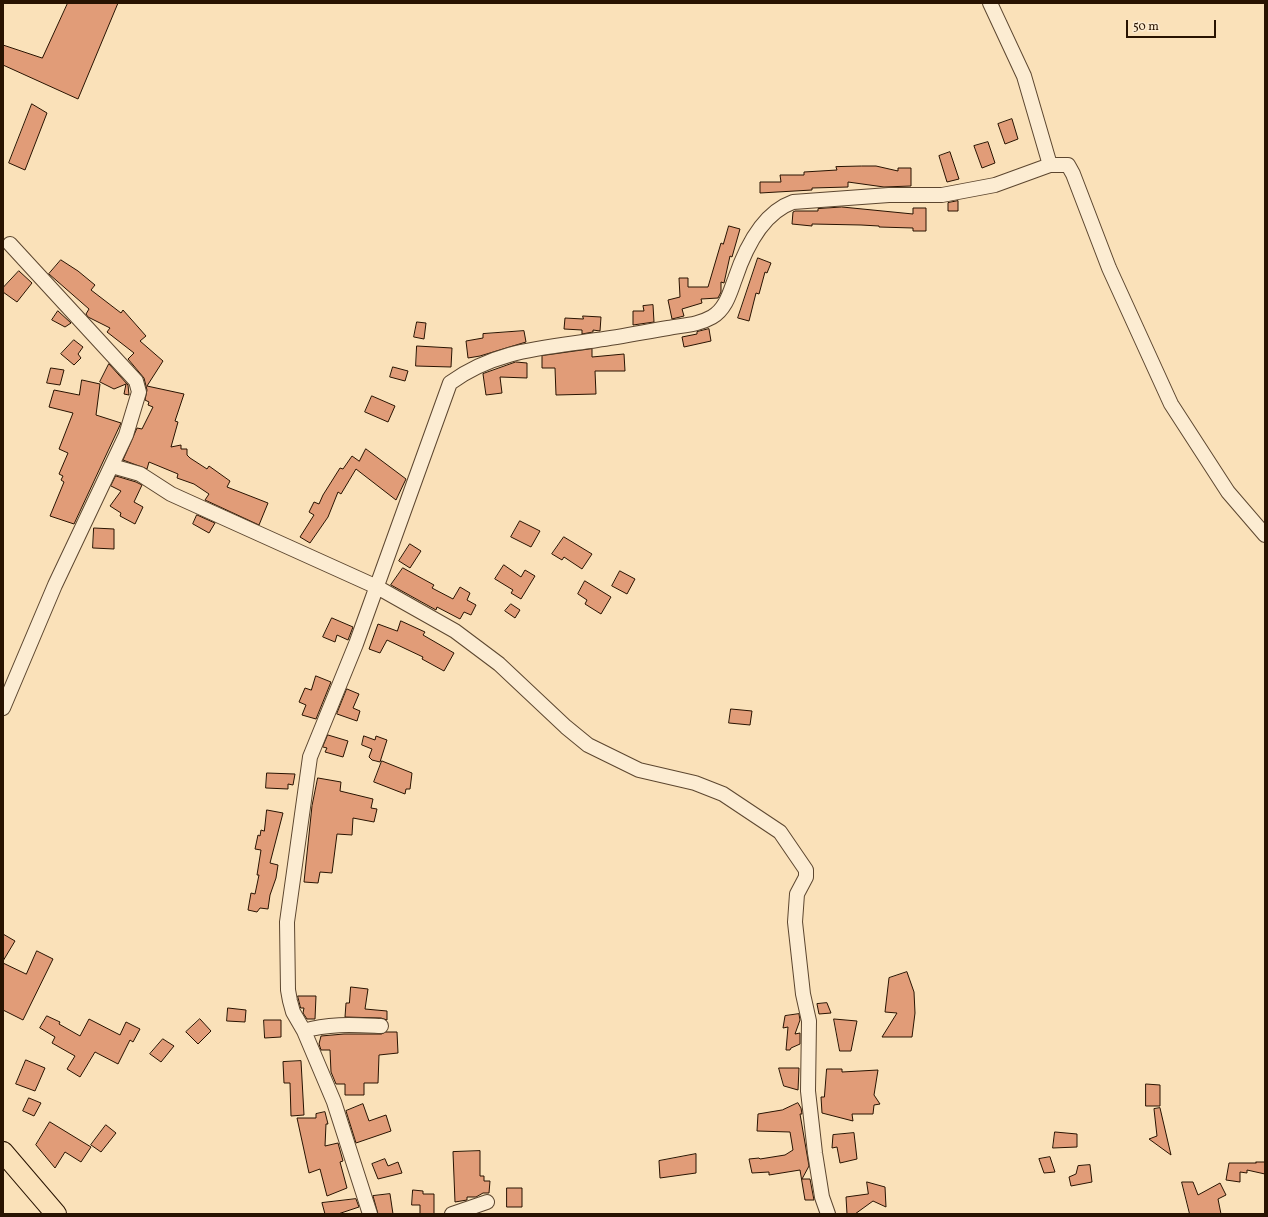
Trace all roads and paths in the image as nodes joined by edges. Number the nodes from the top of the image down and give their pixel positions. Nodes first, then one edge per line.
1 (990, 3) edge
2 (1050, 165) junction
3 (10, 244) dead end
4 (112, 466) junction
5 (1265, 535) edge
6 (377, 587) junction
7 (3, 708) edge
8 (381, 1026) dead end
9 (304, 1031) junction
10 (3, 1152) edge
11 (487, 1202) dead end
12 (56, 1214) edge
13 (370, 1214) edge
14 (452, 1214) edge
15 (828, 1214) edge

1 - 2 street
2 - 5 street
2 - 6 street
3 - 4 street
4 - 6 street
4 - 7 street
6 - 9 street
6 - 15 street
8 - 9 street
9 - 13 street
10 - 12 highway
11 - 14 street

